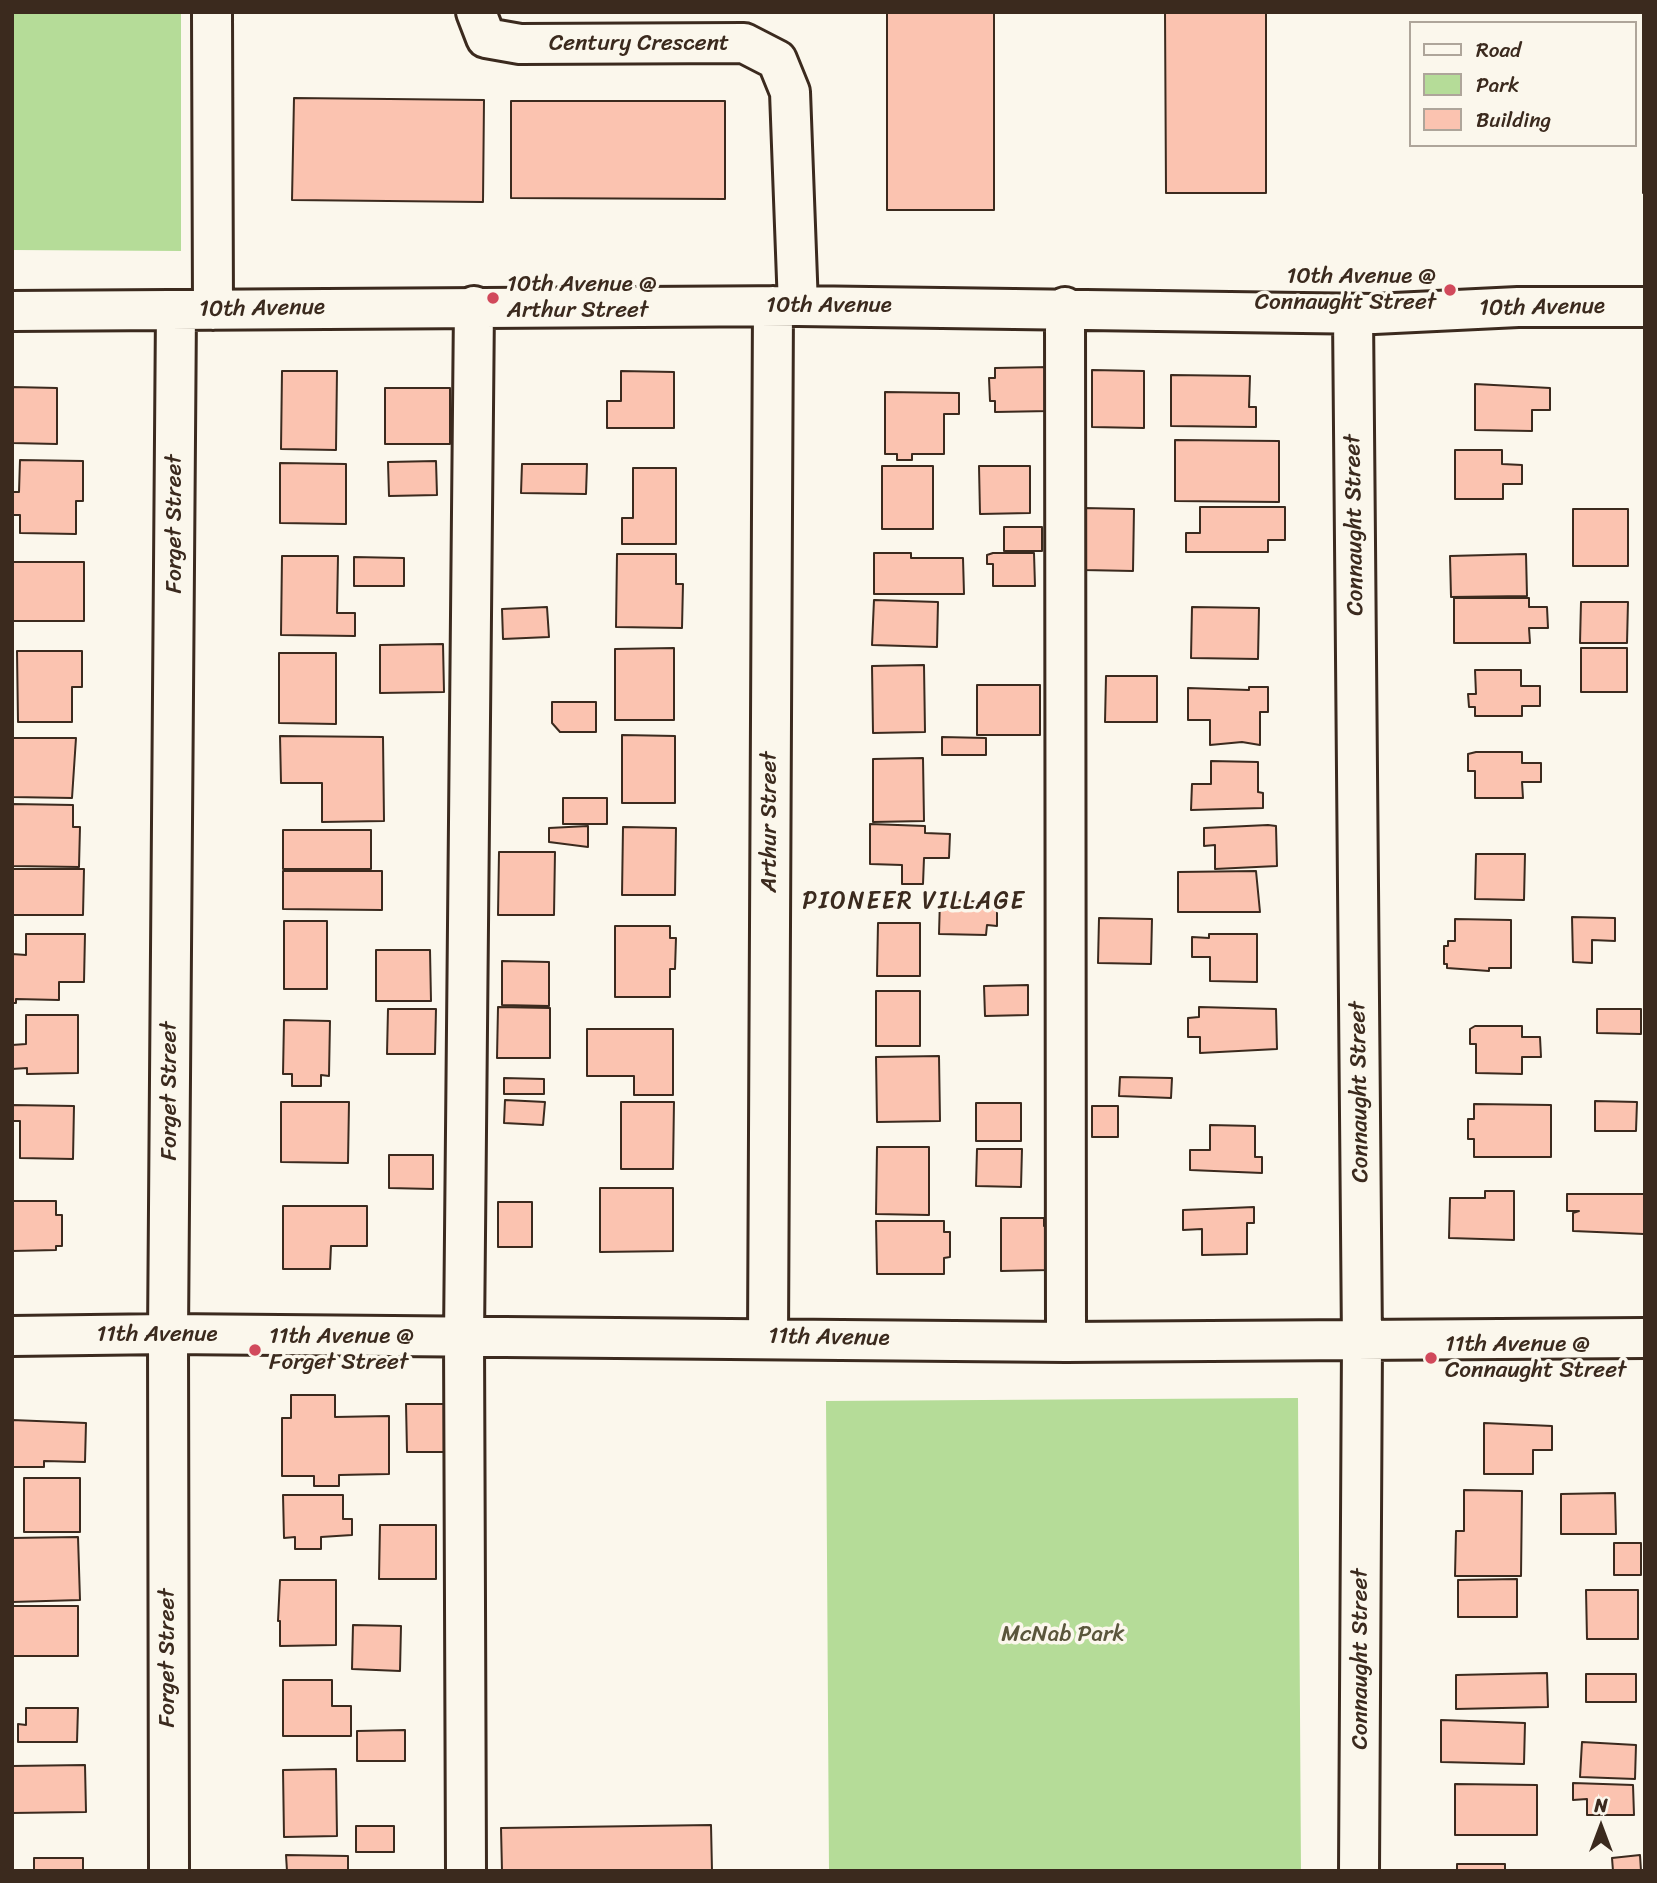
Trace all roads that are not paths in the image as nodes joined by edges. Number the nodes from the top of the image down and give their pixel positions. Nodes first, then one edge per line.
1 (212, 12) edge
2 (476, 12) edge
3 (474, 306) junction
4 (785, 306) junction
5 (1065, 307) junction
6 (1645, 307) edge
7 (195, 310) junction
8 (12, 312) edge
9 (1353, 314) junction
10 (168, 1334) junction
11 (12, 1336) edge
12 (464, 1337) junction
13 (768, 1338) junction
14 (1645, 1338) edge
15 (1066, 1342) junction
16 (1362, 1342) junction
17 (169, 1871) edge
18 (466, 1871) edge
19 (1359, 1871) edge

1 - 7 street, Forget Street
2 - 4 street, Century Crescent
3 - 4 street, 10th Avenue
3 - 7 street, 10th Avenue
3 - 12 street
4 - 5 street, 10th Avenue
4 - 13 street, Arthur Street
5 - 9 street, 10th Avenue
5 - 15 street
6 - 9 street, 10th Avenue
7 - 8 street, 10th Avenue
7 - 10 street, Forget Street
9 - 16 street, Connaught Street
10 - 11 street, 11th Avenue
10 - 12 street, 11th Avenue
10 - 17 street, Forget Street
12 - 13 street, 11th Avenue
12 - 18 street
13 - 15 street, 11th Avenue
14 - 16 street, 11th Avenue
15 - 16 street, 11th Avenue
16 - 19 street, Connaught Street

